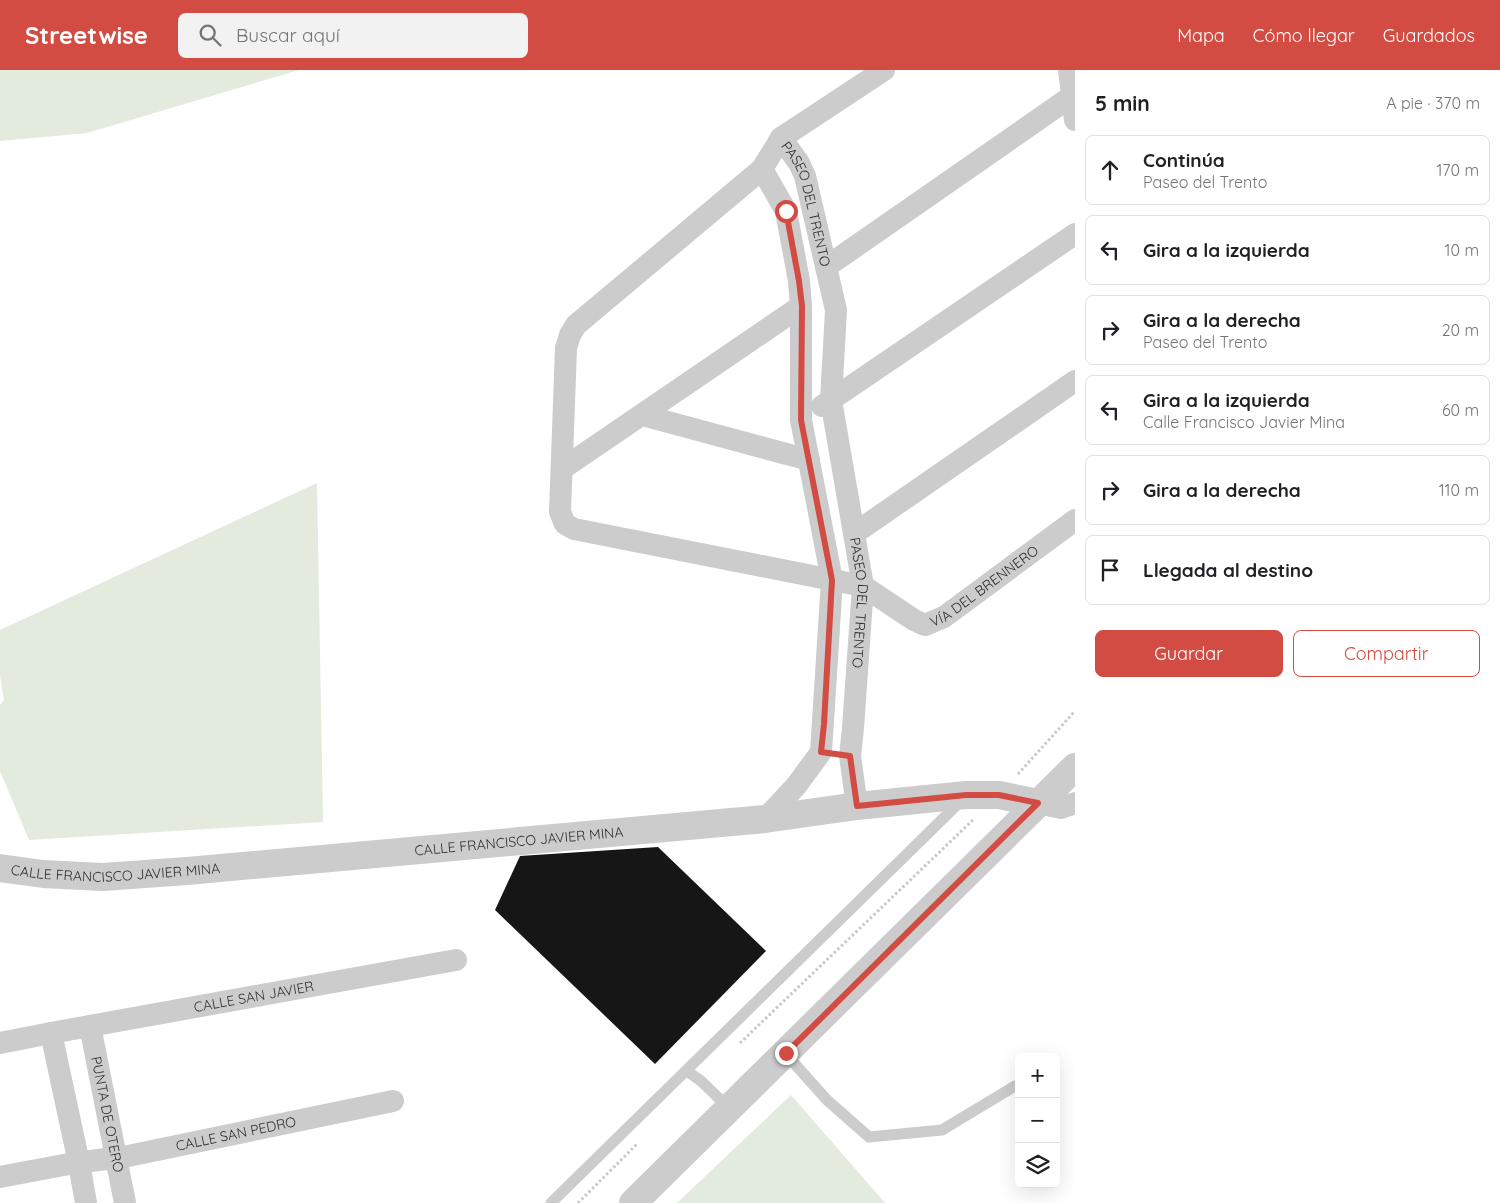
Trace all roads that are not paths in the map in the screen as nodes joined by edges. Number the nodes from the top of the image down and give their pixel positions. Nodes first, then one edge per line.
1 (884, 70) edge
2 (1069, 70) edge
3 (1072, 96) junction
4 (1075, 120) edge
5 (781, 138) junction
6 (762, 169) junction
7 (1075, 234) edge
8 (826, 267) junction
9 (802, 306) junction
10 (1075, 381) edge
11 (832, 400) junction
12 (642, 415) junction
13 (801, 420) junction
14 (809, 460) junction
15 (562, 469) junction
16 (1075, 520) edge
17 (854, 533) junction
18 (832, 580) junction
19 (863, 586) junction
20 (821, 752) junction
21 (850, 756) junction
22 (1075, 767) edge
23 (966, 795) junction
24 (1038, 803) junction
25 (1075, 803) edge
26 (857, 806) junction
27 (765, 819) junction
28 (0, 868) edge
29 (456, 960) dead end
30 (90, 1026) junction
31 (50, 1032) junction
32 (0, 1044) edge
33 (786, 1053) junction
34 (686, 1071) junction
35 (1015, 1086) dead end
36 (393, 1101) dead end
37 (729, 1108) junction
38 (117, 1158) junction
39 (79, 1162) junction
40 (0, 1177) edge
41 (86, 1203) edge
42 (125, 1203) edge
43 (552, 1203) edge
44 (633, 1203) edge

1 - 5 street
2 - 3 street
3 - 4 street
3 - 8 street
5 - 6 street, PASEO DEL TRENTO
5 - 8 street, PASEO DEL TRENTO
6 - 9 street, PASEO DEL TRENTO
6 - 15 street
7 - 11 street
8 - 11 street, PASEO DEL TRENTO
9 - 12 street
9 - 13 street, PASEO DEL TRENTO
10 - 17 street
11 - 13 street
11 - 17 street, PASEO DEL TRENTO
12 - 14 street
12 - 15 street
13 - 14 street, PASEO DEL TRENTO
14 - 18 street, PASEO DEL TRENTO
15 - 18 street
16 - 19 street, VÍA DEL BRENNERO
17 - 19 street, PASEO DEL TRENTO
18 - 19 street
18 - 20 street, PASEO DEL TRENTO
19 - 21 street, PASEO DEL TRENTO
20 - 21 street
20 - 27 street
21 - 26 street, PASEO DEL TRENTO
22 - 24 street
23 - 24 street, CALLE FRANCISCO JAVIER MINA
23 - 26 street, CALLE FRANCISCO JAVIER MINA
23 - 34 lane
24 - 25 street
24 - 33 street
26 - 27 street, CALLE FRANCISCO JAVIER MINA
27 - 28 street, CALLE FRANCISCO JAVIER MINA
29 - 30 street, CALLE SAN JAVIER
30 - 31 street, CALLE SAN JAVIER
30 - 38 street, PUNTA DE OTERO
31 - 32 street, CALLE SAN JAVIER
31 - 39 street
33 - 35 lane
33 - 37 street
34 - 37 lane
34 - 43 lane
36 - 38 street, CALLE SAN PEDRO
37 - 44 street
38 - 39 street, CALLE SAN PEDRO
38 - 42 street, PUNTA DE OTERO
39 - 40 street, CALLE SAN PEDRO
39 - 41 street

